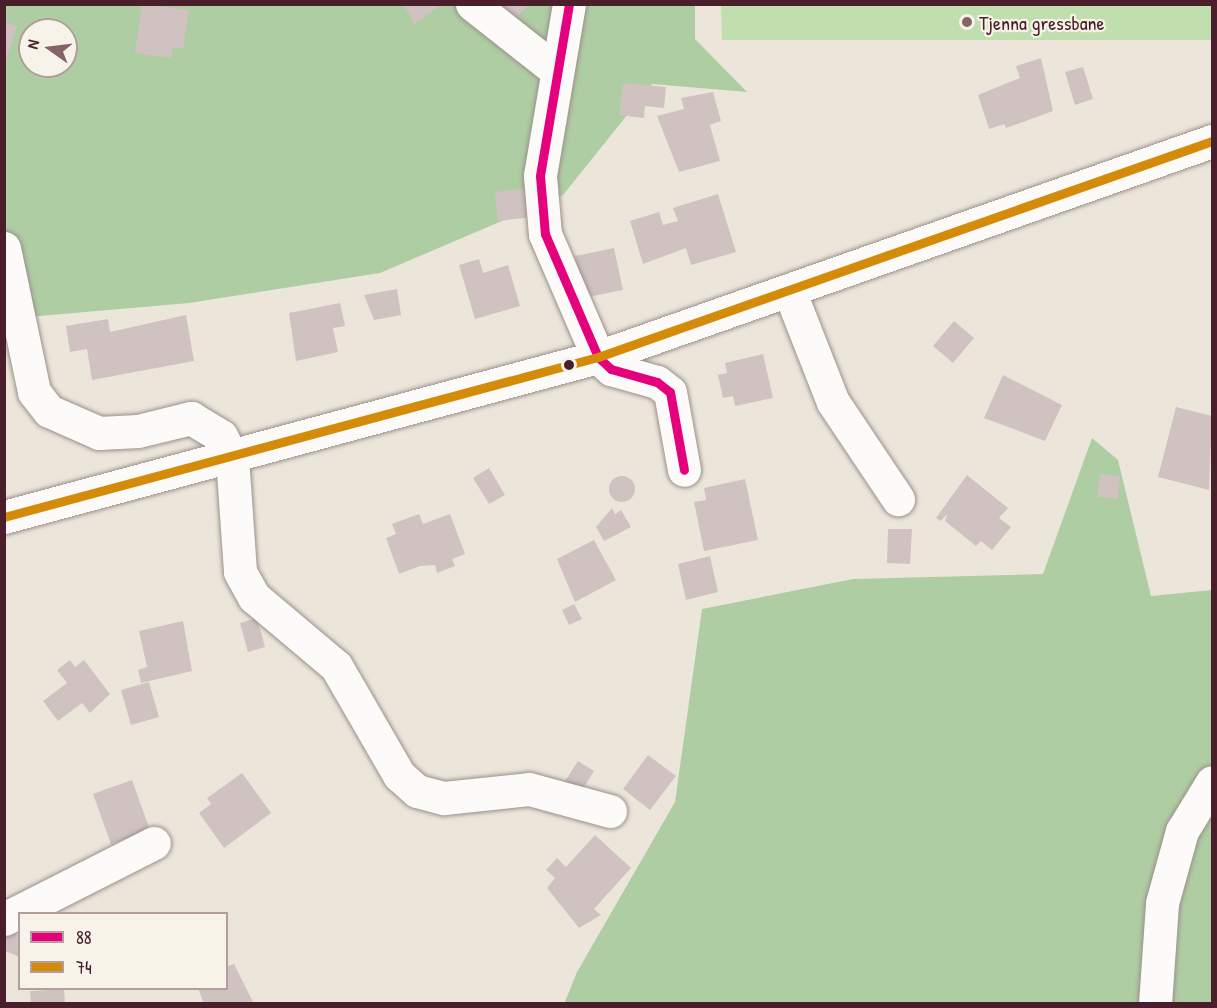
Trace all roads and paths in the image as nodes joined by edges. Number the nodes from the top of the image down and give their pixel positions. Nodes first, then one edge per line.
1 (472, 4) edge
2 (569, 4) edge
3 (556, 70) junction
4 (1212, 141) edge
5 (4, 248) edge
6 (789, 290) junction
7 (598, 357) junction
8 (232, 457) junction
9 (684, 470) dead end
10 (898, 499) dead end
11 (4, 517) edge
12 (1212, 782) edge
13 (610, 811) dead end
14 (154, 843) dead end
15 (4, 918) edge
16 (1155, 1004) edge

1 - 3 street
2 - 3 street
3 - 7 street
4 - 6 street
5 - 8 street
6 - 7 street
6 - 10 street
7 - 8 street
7 - 9 street
8 - 11 street
8 - 13 street
12 - 16 street
14 - 15 street

